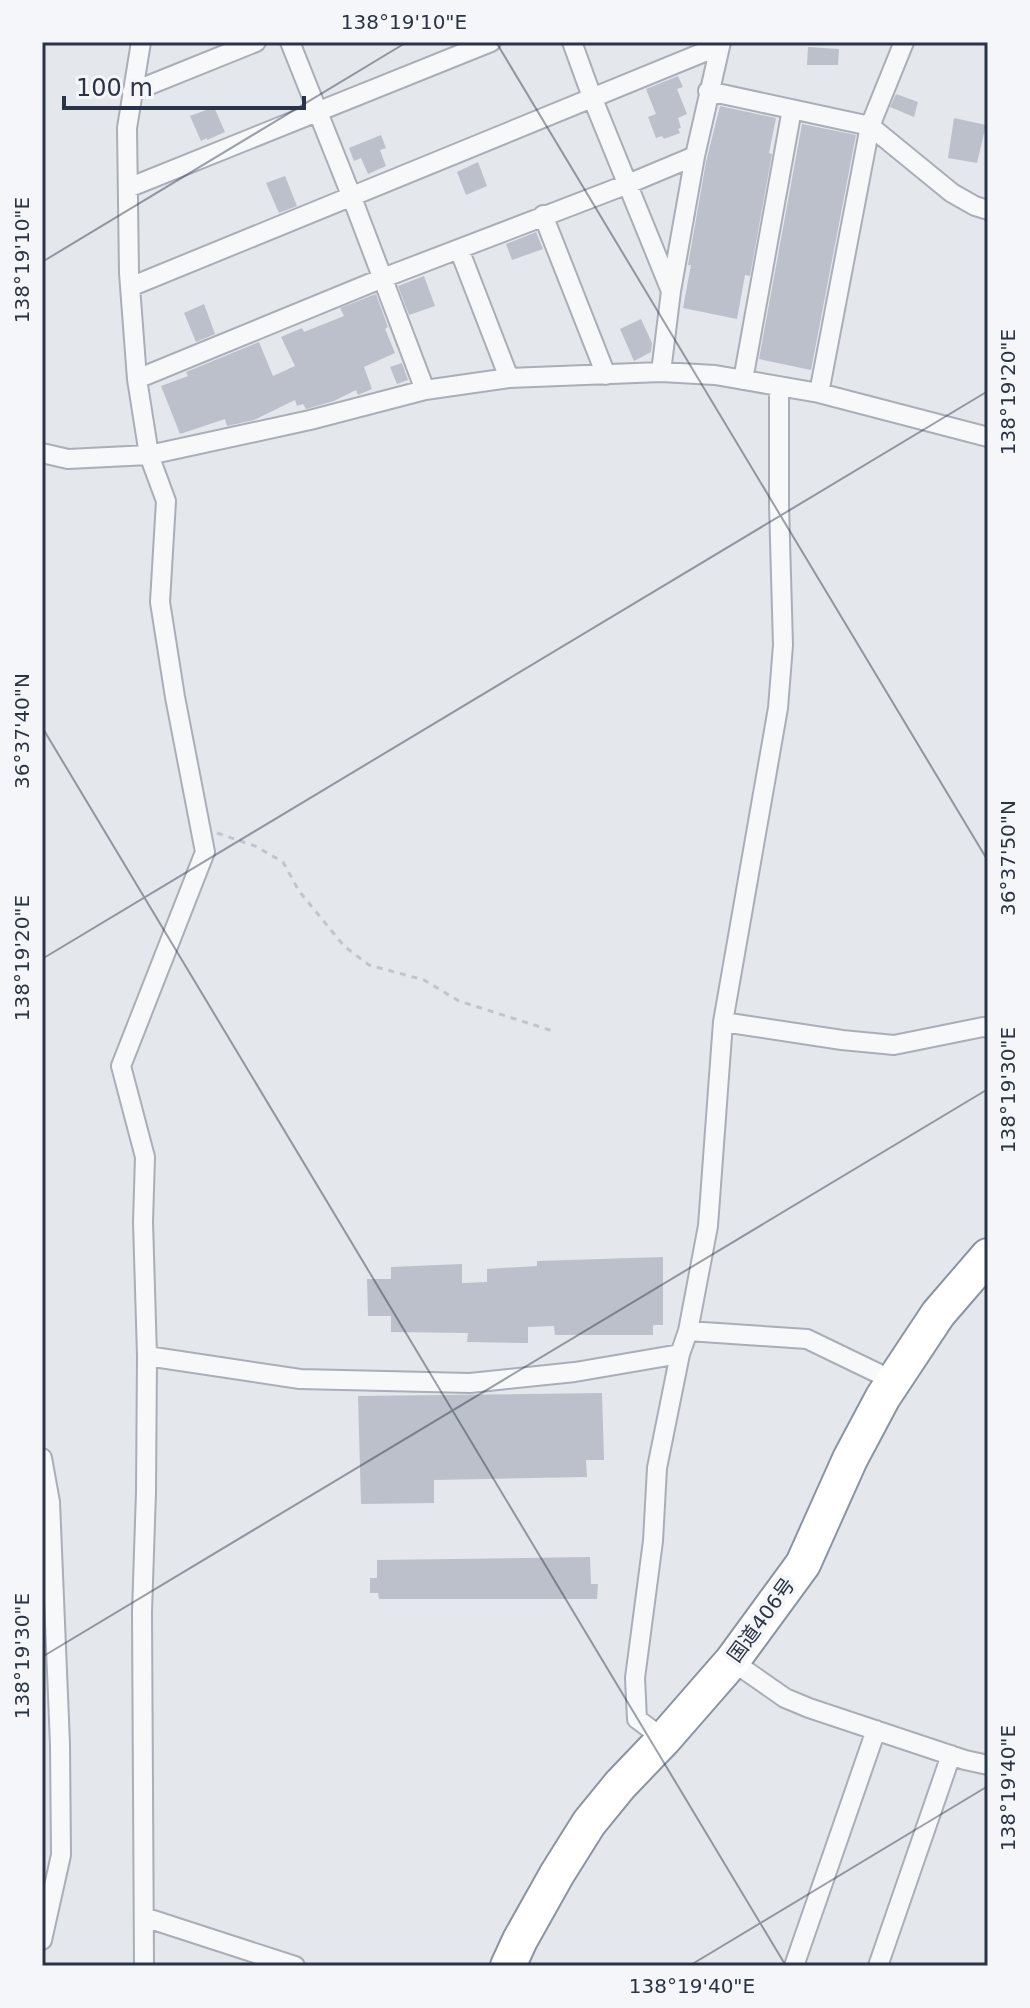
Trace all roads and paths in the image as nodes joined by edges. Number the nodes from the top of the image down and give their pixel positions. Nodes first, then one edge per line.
1 (141, 42) edge
2 (256, 42) edge
3 (290, 42) edge
4 (491, 42) edge
5 (572, 42) edge
6 (904, 42) edge
7 (720, 44) edge
8 (708, 91) junction
9 (132, 92) junction
10 (592, 97) junction
11 (792, 109) junction
12 (318, 113) junction
13 (870, 126) junction
14 (695, 156) junction
15 (628, 184) junction
16 (128, 188) junction
17 (351, 195) junction
18 (988, 210) edge
19 (543, 215) junction
20 (459, 249) junction
21 (383, 278) junction
22 (130, 287) junction
23 (671, 291) junction
24 (661, 372) junction
25 (606, 375) junction
26 (509, 378) junction
27 (137, 379) junction
28 (743, 380) junction
29 (779, 386) junction
30 (425, 390) junction
31 (819, 393) junction
32 (988, 437) edge
33 (42, 453) edge
34 (149, 455) junction
35 (200, 827) junction
36 (723, 1022) junction
37 (988, 1028) edge
38 (556, 1032) dead end
39 (988, 1256) edge
40 (688, 1331) junction
41 (680, 1354) junction
42 (147, 1356) junction
43 (894, 1381) junction
44 (42, 1458) edge
45 (732, 1661) junction
46 (876, 1730) junction
47 (664, 1739) junction
48 (951, 1755) junction
49 (988, 1765) edge
50 (144, 1917) junction
51 (42, 1940) edge
52 (144, 1966) edge
53 (295, 1966) edge
54 (508, 1966) edge
55 (794, 1966) edge
56 (878, 1966) edge

1 - 9 street
2 - 9 street
3 - 12 street
4 - 12 street
5 - 10 street
6 - 13 street
7 - 8 street
7 - 10 street
8 - 11 street
8 - 14 street
9 - 16 street
10 - 15 street
10 - 17 street
11 - 13 street
11 - 28 street
12 - 16 street
12 - 17 street
13 - 18 street
13 - 31 street
14 - 15 street
14 - 23 street
15 - 19 street
15 - 23 street
16 - 22 street
17 - 21 street
17 - 22 street
19 - 20 street
19 - 25 street
20 - 21 street
20 - 26 street
21 - 27 street
21 - 30 street
22 - 27 street
23 - 24 street
24 - 25 street
24 - 28 street
25 - 26 street
26 - 30 street
27 - 34 street
28 - 29 street
29 - 31 street
29 - 36 street
30 - 34 street
31 - 32 street
33 - 34 street
34 - 35 street
35 - 38 path
35 - 42 street
36 - 37 street
36 - 40 street
39 - 43 highway, 国道406号
40 - 41 street
40 - 43 street
41 - 42 street
41 - 47 street
42 - 50 street
43 - 45 highway, 国道406号
44 - 51 street
45 - 46 street
45 - 47 highway, 国道406号
46 - 48 street
46 - 55 street
47 - 54 highway, 国道406号
48 - 49 street
48 - 56 street
50 - 52 street
50 - 53 street

